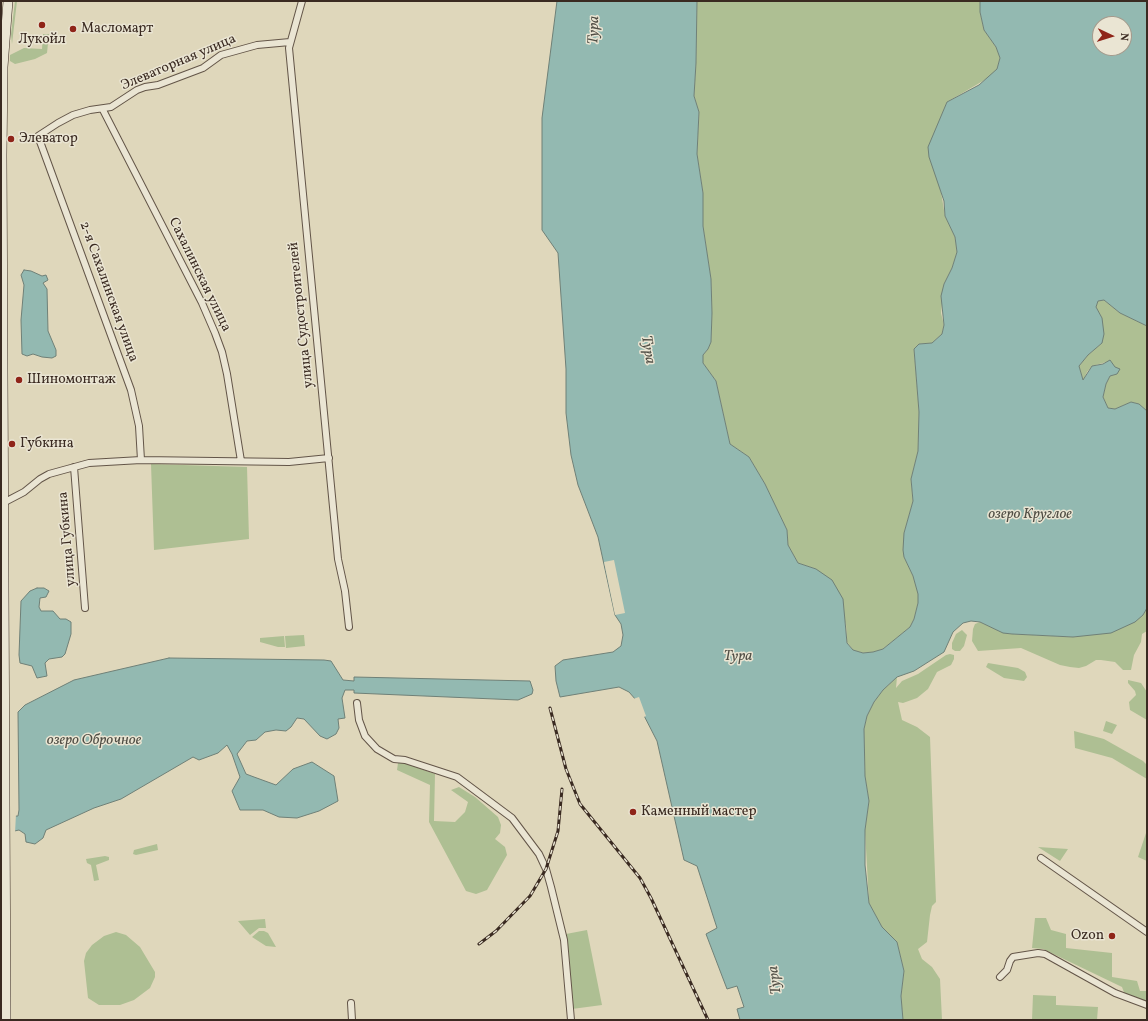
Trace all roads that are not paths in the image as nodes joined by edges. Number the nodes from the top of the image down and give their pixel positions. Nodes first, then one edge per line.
1 (8, 1) edge
2 (302, 1) edge
3 (290, 42) junction
4 (102, 110) junction
5 (38, 136) joint
6 (329, 458) junction
7 (141, 460) junction
8 (240, 461) junction
9 (74, 468) junction
10 (3, 503) edge
11 (85, 608) dead end
12 (349, 628) dead end
13 (357, 703) dead end
14 (1041, 858) dead end
15 (3, 874) edge
16 (1147, 932) edge
17 (1000, 977) dead end
18 (351, 1003) dead end
19 (1147, 1005) edge
20 (6, 1020) edge
21 (352, 1020) edge
22 (570, 1020) edge

1 - 10 main road
2 - 3 street, улица Судостроителей
3 - 4 street, Элеваторная улица
3 - 6 street, улица Судостроителей
4 - 5 street, Элеваторная улица
4 - 8 street, Сахалинская улица
5 - 7 street, 2-я Сахалинская улица
6 - 8 street, улица Губкина
6 - 12 street, улица Судостроителей
7 - 8 street, улица Губкина
7 - 9 street, улица Губкина
9 - 10 street, улица Губкина
9 - 11 street, улица Губкина
10 - 15 main road
13 - 22 street
14 - 16 street
15 - 20 main road
17 - 19 street
18 - 21 street

